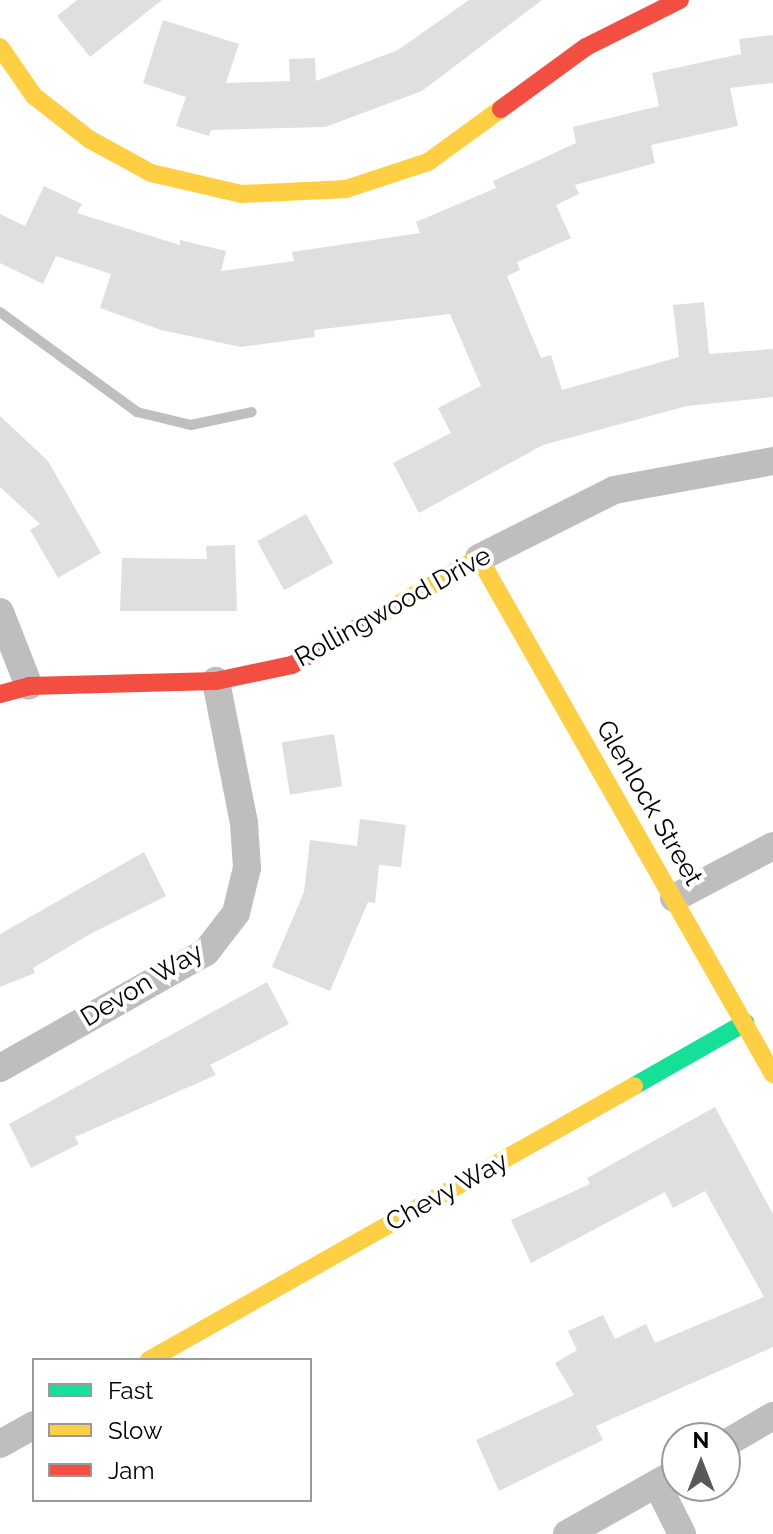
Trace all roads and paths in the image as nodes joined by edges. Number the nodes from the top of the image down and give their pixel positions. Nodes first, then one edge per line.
1 (680, 0) edge
2 (0, 47) edge
3 (773, 461) edge
4 (479, 558) junction
5 (0, 612) edge
6 (216, 681) junction
7 (29, 686) junction
8 (0, 694) edge
9 (773, 846) edge
10 (674, 898) junction
11 (745, 1023) junction
12 (0, 1068) edge
13 (773, 1074) edge
14 (153, 1358) edge
15 (773, 1416) edge
16 (32, 1426) edge
17 (741, 1435) edge
18 (0, 1444) edge
19 (661, 1481) edge
20 (673, 1502) edge
21 (567, 1534) edge
22 (682, 1534) edge

1 - 2 street
3 - 4 street, Rollingwood Drive
4 - 6 street, Rollingwood Drive
4 - 10 street, Glenlock Street
5 - 7 street
6 - 7 street, Rollingwood Drive
6 - 12 street, Devon Way
7 - 8 street, Rollingwood Drive
9 - 10 street
10 - 11 street, Glenlock Street
11 - 13 street, Glenlock Street
11 - 14 street, Chevy Way
15 - 17 street
16 - 18 street
19 - 21 street
20 - 22 street

